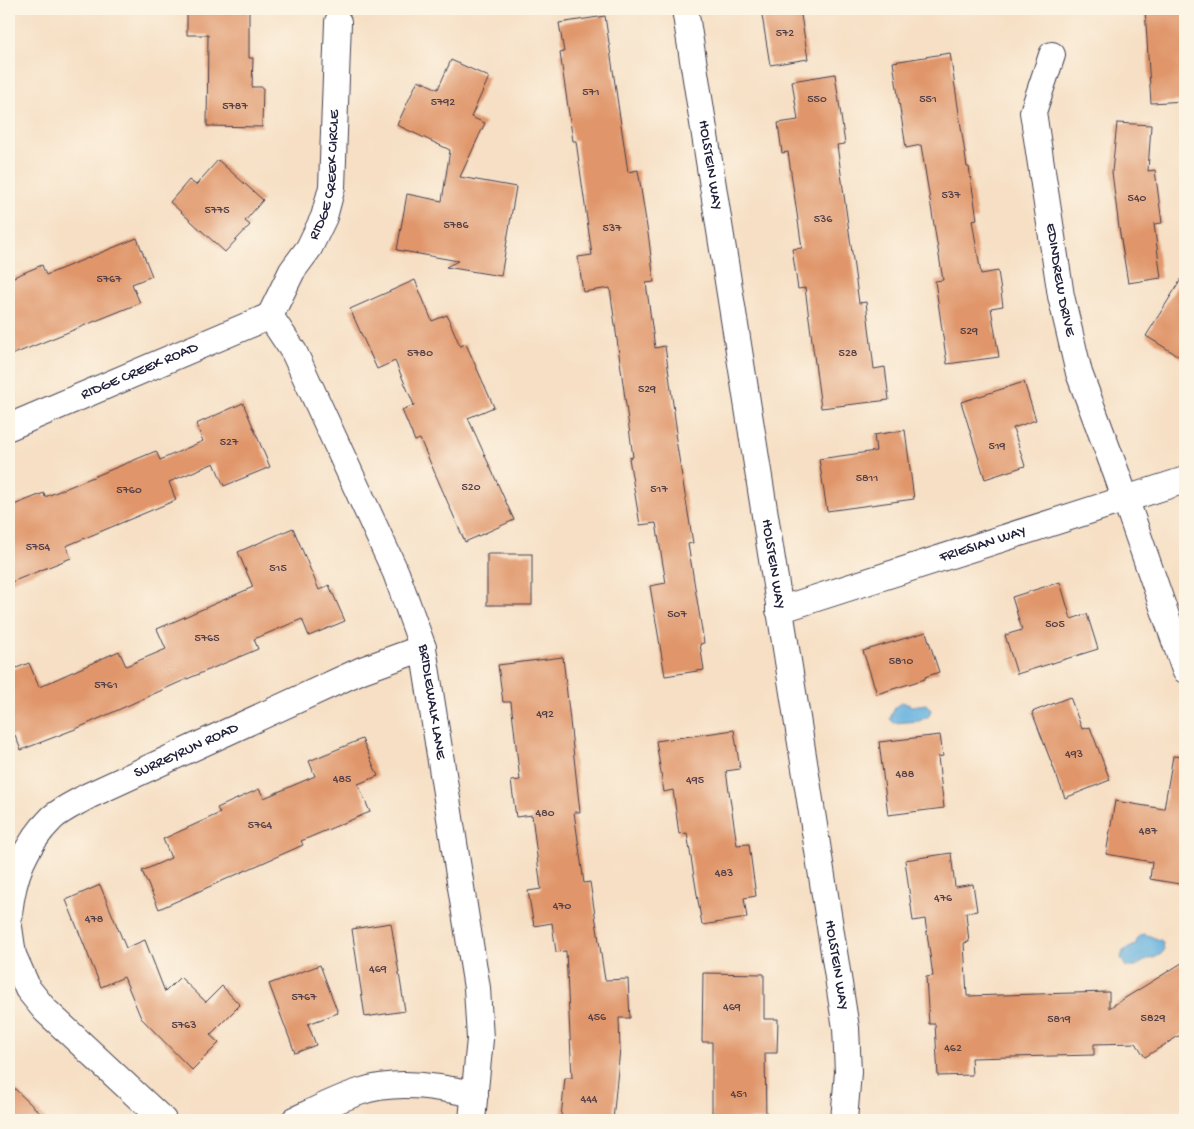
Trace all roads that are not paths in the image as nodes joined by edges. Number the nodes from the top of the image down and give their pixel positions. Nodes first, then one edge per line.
1 (685, 9) edge
2 (338, 22) dead end
3 (1052, 55) dead end
4 (270, 316) junction
5 (9, 426) edge
6 (1185, 480) edge
7 (1126, 500) junction
8 (780, 610) junction
9 (423, 648) junction
10 (1185, 670) edge
11 (9, 914) edge
12 (9, 927) edge
13 (475, 1094) junction
14 (163, 1120) edge
15 (296, 1120) edge
16 (472, 1120) edge
17 (844, 1120) edge

1 - 8 street, HOLSTEIN WAY
2 - 4 street, RIDGE CREEK CIRCLE
3 - 7 street, EDINDREW DRIVE
4 - 5 street, RIDGE CREEK ROAD
4 - 9 street, BRIDLEWALK LANE
6 - 7 street, FRIESIAN WAY
7 - 8 street, FRIESIAN WAY
7 - 10 street, EDINDREW DRIVE
8 - 17 street, HOLSTEIN WAY
9 - 11 street, SURREYRUN ROAD
9 - 13 street, BRIDLEWALK LANE
12 - 14 street
13 - 15 street
13 - 16 street, BRIDLEWALK LANE

